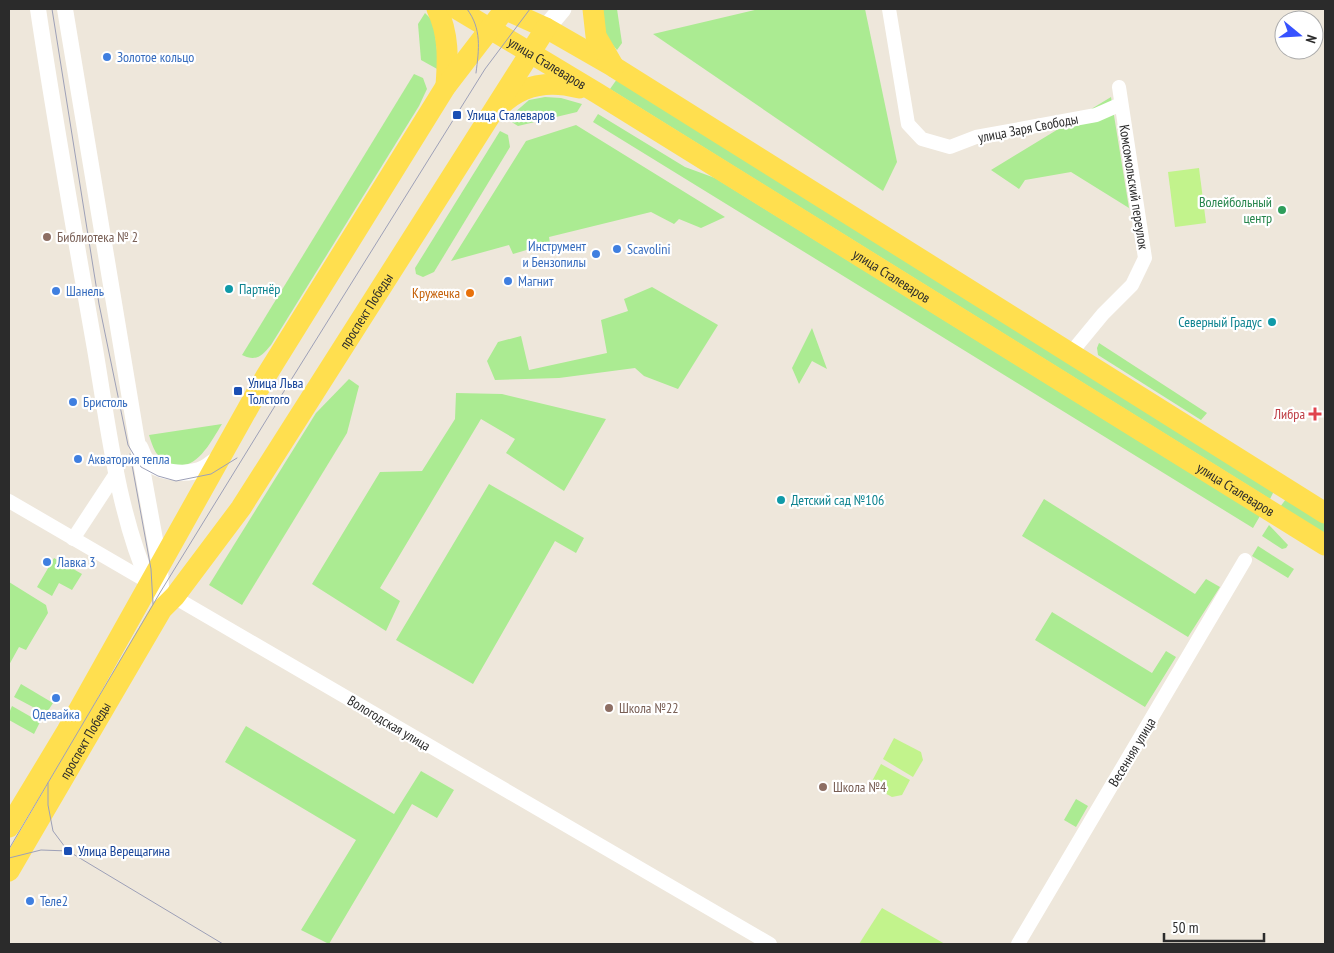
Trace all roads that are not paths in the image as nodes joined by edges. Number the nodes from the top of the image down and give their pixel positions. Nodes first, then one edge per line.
1 (38, 9) edge
2 (65, 9) edge
3 (437, 9) edge
4 (457, 9) edge
5 (504, 9) edge
6 (562, 9) edge
7 (592, 9) edge
8 (889, 9) edge
9 (546, 28) junction
10 (491, 30) junction
11 (528, 53) junction
12 (614, 67) junction
13 (446, 86) junction
14 (1118, 87) dead end
15 (597, 93) junction
16 (1121, 104) junction
17 (490, 115) junction
18 (1070, 354) junction
19 (136, 435) junction
20 (224, 454) junction
21 (117, 472) junction
22 (9, 501) edge
23 (1325, 513) edge
24 (185, 520) junction
25 (73, 539) junction
26 (214, 544) junction
27 (1325, 545) edge
28 (1245, 560) dead end
29 (162, 589) junction
30 (15, 833) edge
31 (9, 871) edge
32 (770, 944) edge
33 (1018, 944) edge

1 - 21 street
2 - 19 street
3 - 13 main road
4 - 10 main road, улица Сталеваров
5 - 9 main road, улица Сталеваров
5 - 10 main road, проспект Победы
6 - 9 main road, проспект Победы
7 - 12 main road
8 - 16 street, улица Заря Свободы
9 - 11 main road, проспект Победы
9 - 12 main road, улица Сталеваров
10 - 11 main road, улица Сталеваров
10 - 13 main road, проспект Победы
11 - 15 main road, улица Сталеваров
11 - 17 main road, проспект Победы
12 - 18 main road, улица Сталеваров
13 - 20 main road, проспект Победы
14 - 16 street, Комсомольский переулок
15 - 17 main road
15 - 27 main road, улица Сталеваров
16 - 18 street, Комсомольский переулок
17 - 26 main road, проспект Победы
18 - 23 main road, улица Сталеваров
19 - 20 street
19 - 29 street
20 - 24 main road, проспект Победы
21 - 25 street
21 - 29 street
22 - 25 street, Вологодская улица
24 - 26 main road
24 - 29 main road, проспект Победы
25 - 29 street, Вологодская улица
26 - 29 main road, проспект Победы
28 - 33 street, Весенняя улица
29 - 30 main road, проспект Победы
29 - 32 street, Вологодская улица
30 - 31 main road, проспект Победы

